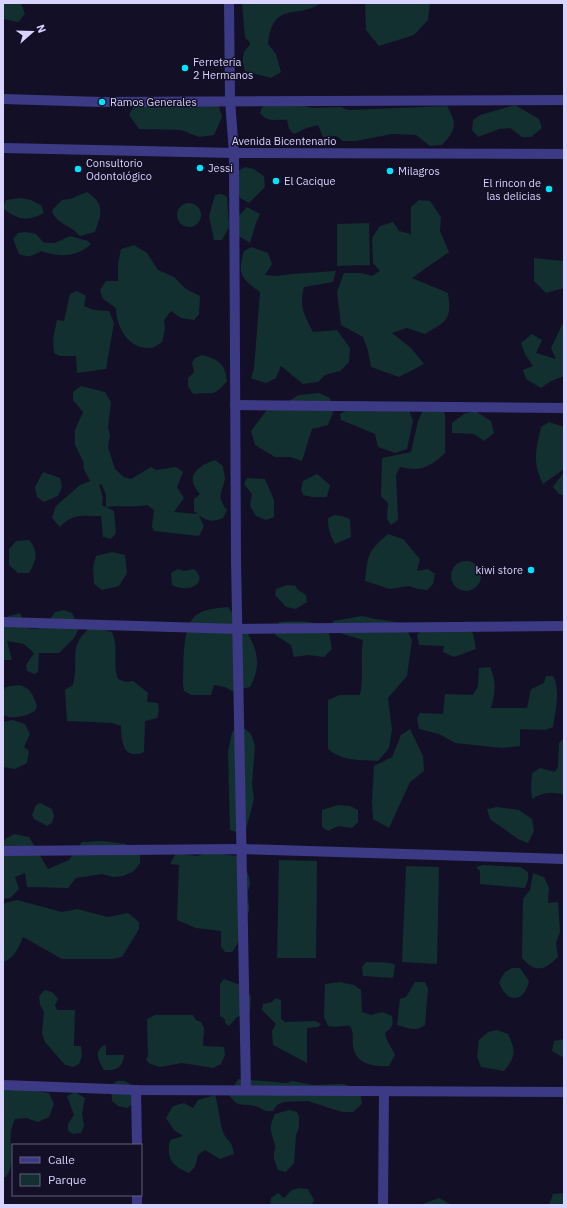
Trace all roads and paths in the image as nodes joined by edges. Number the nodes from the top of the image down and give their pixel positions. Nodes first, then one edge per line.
1 (229, 3) edge
2 (3, 99) edge
3 (230, 100) junction
4 (564, 100) edge
5 (3, 148) edge
6 (234, 153) junction
7 (564, 154) edge
8 (235, 405) junction
9 (564, 408) edge
10 (3, 622) edge
11 (564, 626) edge
12 (239, 629) junction
13 (242, 849) junction
14 (3, 851) edge
15 (564, 859) edge
16 (3, 1085) edge
17 (136, 1090) junction
18 (246, 1090) junction
19 (384, 1092) junction
20 (564, 1092) edge
21 (136, 1144) edge
22 (383, 1205) edge

1 - 3 street
2 - 3 street
3 - 4 street
3 - 6 street
5 - 6 street, Avenida Bicentenario
6 - 7 street, Avenida Bicentenario
6 - 8 street
8 - 9 street
8 - 12 street
10 - 12 street
11 - 12 street
12 - 13 street
13 - 14 street
13 - 15 street
13 - 18 street
16 - 17 street
17 - 18 street
17 - 21 street
18 - 19 street
19 - 20 street
19 - 22 street

